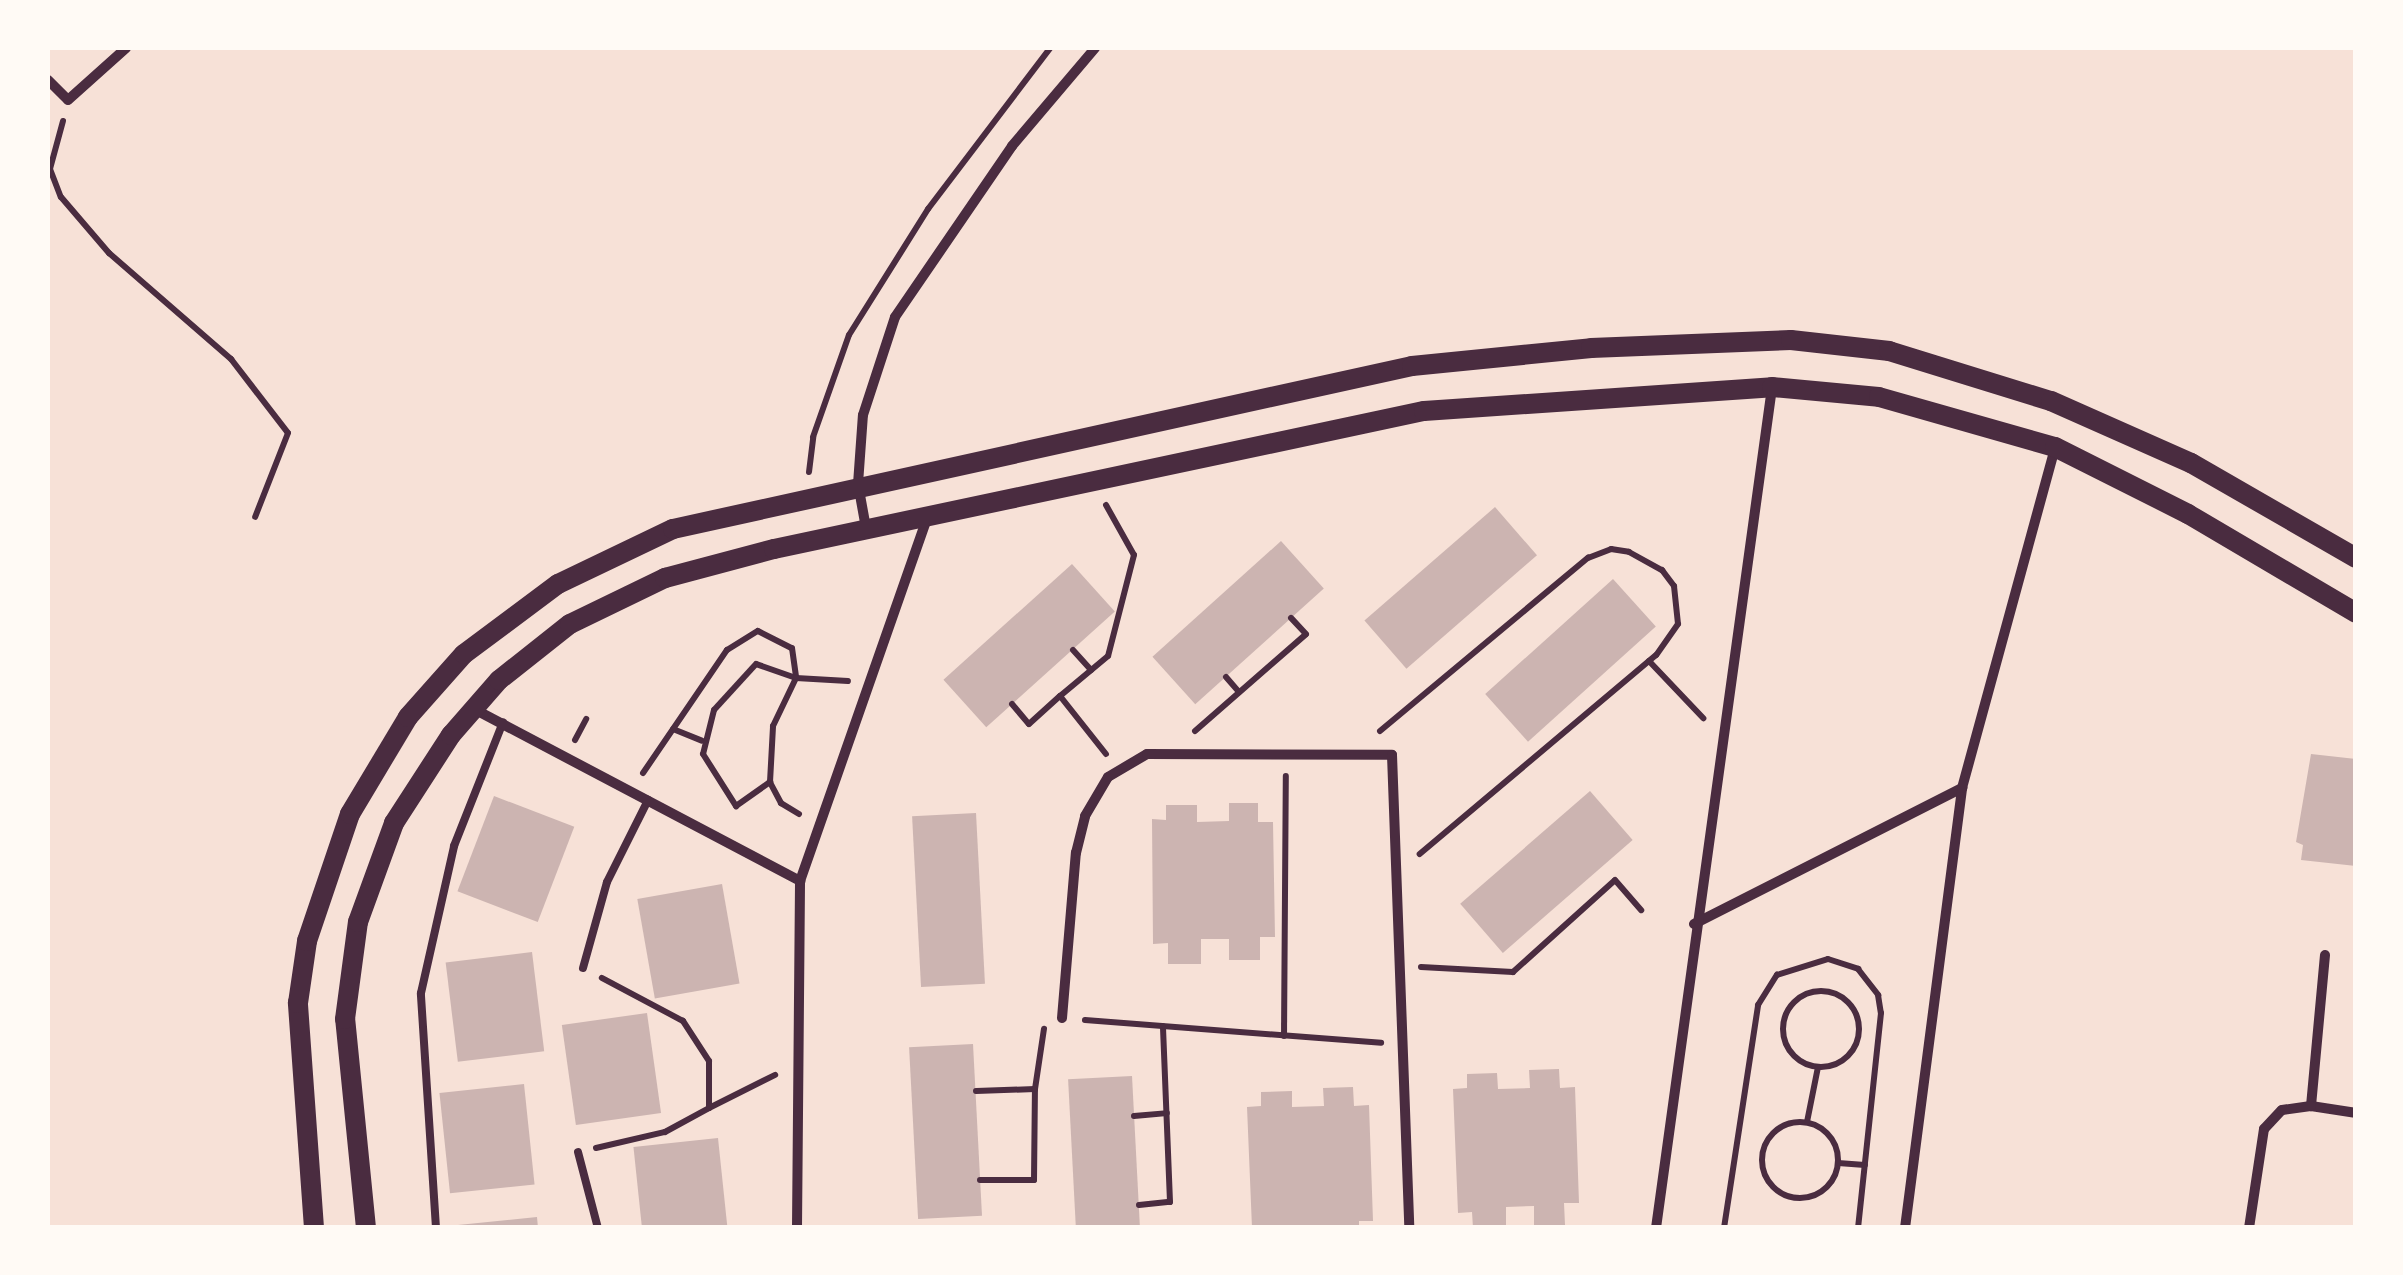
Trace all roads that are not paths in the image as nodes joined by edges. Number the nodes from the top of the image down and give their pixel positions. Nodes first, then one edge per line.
1 (126, 48) edge
2 (1095, 48) edge
3 (48, 80) edge
4 (1772, 386) junction
5 (2055, 448) junction
6 (858, 484) junction
7 (928, 515) junction
8 (866, 529) junction
9 (2356, 558) edge
10 (2356, 613) edge
11 (472, 708) junction
12 (503, 722) junction
13 (1962, 788) junction
14 (648, 800) junction
15 (800, 881) junction
16 (1694, 924) junction
17 (2325, 955) dead end
18 (583, 968) road end
19 (1062, 1018) road end
20 (2311, 1106) junction
21 (2356, 1113) edge
22 (578, 1152) road end
23 (314, 1228) edge
24 (366, 1228) edge
25 (436, 1228) edge
26 (598, 1228) edge
27 (797, 1228) edge
28 (1408, 1228) edge
29 (1656, 1228) edge
30 (1905, 1228) edge
31 (2249, 1228) edge

1 - 3 street
2 - 6 street
4 - 5 main road
4 - 7 main road
4 - 16 street
5 - 10 main road
5 - 13 street
6 - 8 street
6 - 9 main road
6 - 23 main road
7 - 8 main road
7 - 15 street
8 - 11 main road
11 - 12 street
11 - 24 main road
12 - 14 street
12 - 25 lane
13 - 16 street
13 - 30 street
14 - 15 street
14 - 18 lane
15 - 27 street
16 - 29 street
17 - 20 street
19 - 28 street
20 - 21 street
20 - 31 street
22 - 26 lane

